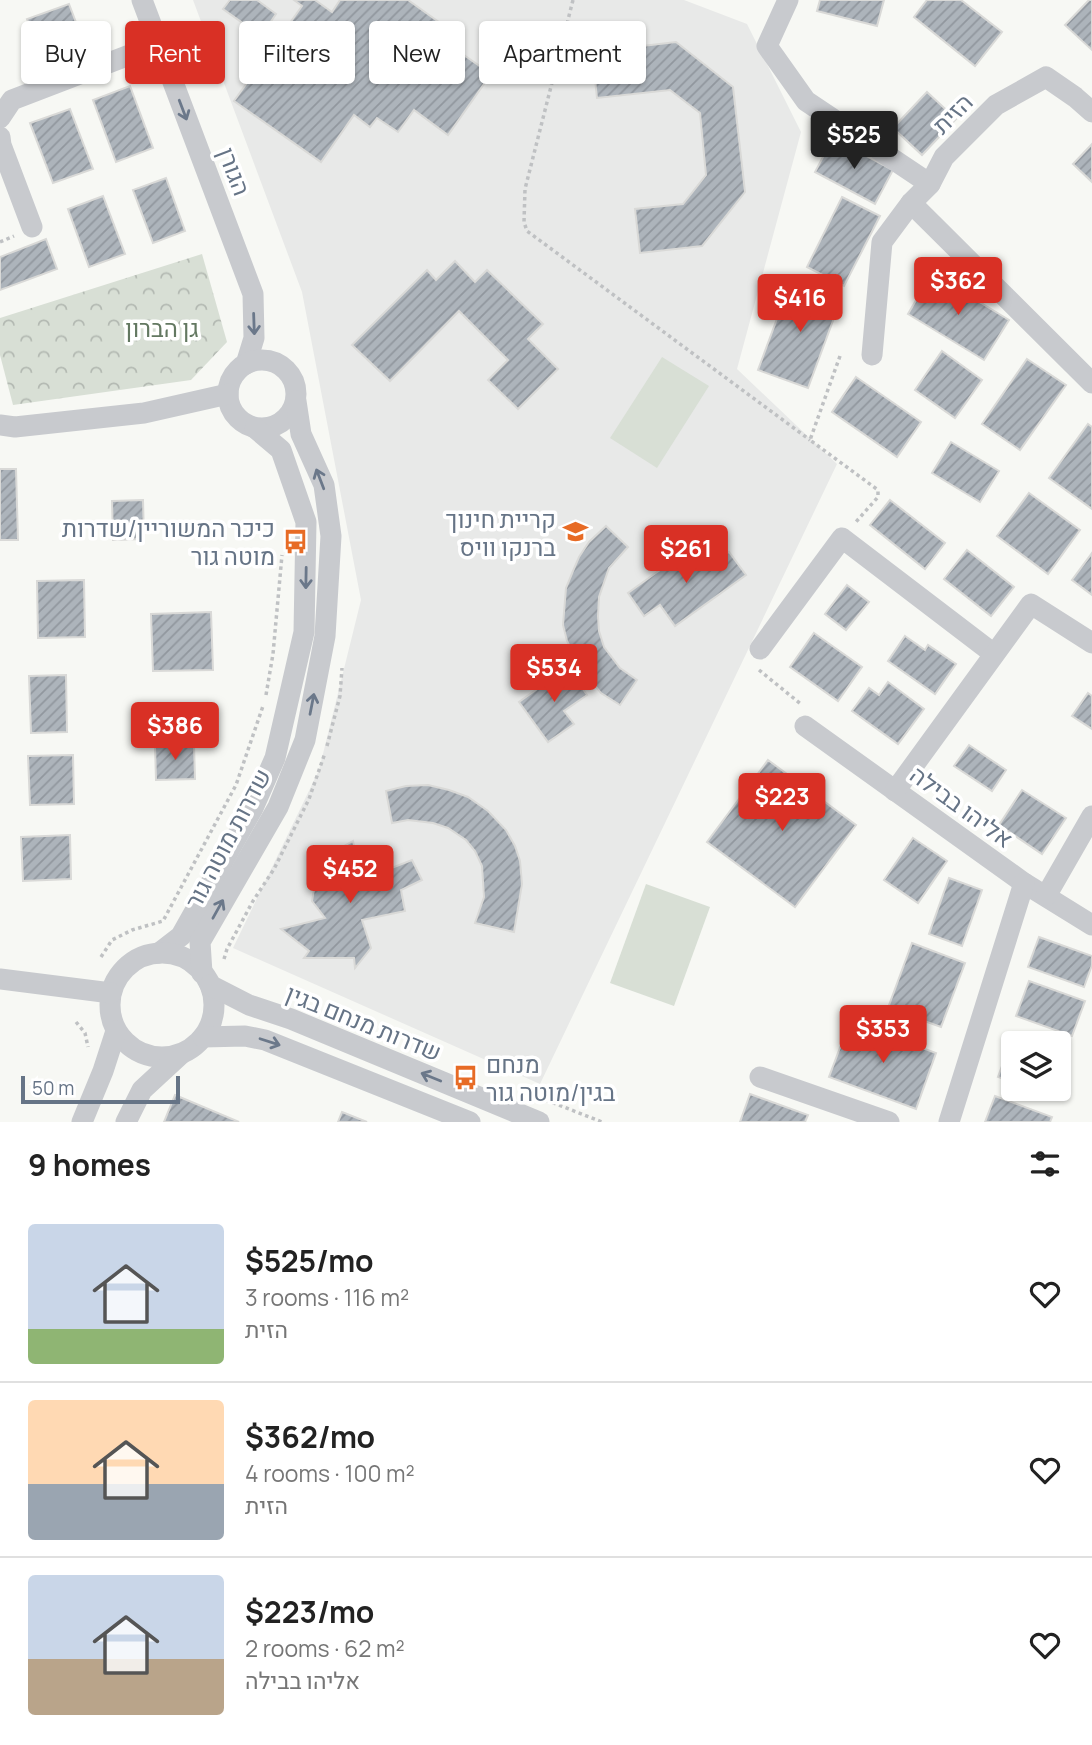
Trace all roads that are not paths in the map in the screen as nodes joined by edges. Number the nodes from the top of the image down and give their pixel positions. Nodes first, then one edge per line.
1 (142, 0) edge
2 (788, 0) edge
3 (150, 21) edge
4 (125, 57) edge
5 (174, 84) edge
6 (1092, 112) edge
7 (0, 118) edge
8 (0, 136) edge
9 (930, 184) junction
10 (911, 203) junction
11 (32, 228) dead end
12 (872, 355) dead end
13 (246, 364) junction
14 (1092, 383) edge
15 (296, 401) junction
16 (231, 404) junction
17 (0, 425) edge
18 (255, 428) junction
19 (1092, 643) edge
20 (760, 649) road end
21 (994, 654) junction
22 (805, 726) road end
23 (895, 791) junction
24 (1092, 816) edge
25 (1024, 883) junction
26 (1046, 896) junction
27 (1092, 925) edge
28 (159, 953) junction
29 (211, 974) junction
30 (0, 979) edge
31 (111, 993) junction
32 (116, 1031) junction
33 (203, 1037) junction
34 (181, 1053) junction
35 (760, 1077) dead end
36 (82, 1122) edge
37 (126, 1122) edge
38 (470, 1122) edge
39 (539, 1122) edge
40 (889, 1122) edge
41 (949, 1122) edge

1 - 3 street, הגורן
2 - 9 street
4 - 7 street
5 -> 13 street, הגורן
6 - 9 street, הזית
8 - 11 street
9 - 10 street, הזית
10 - 12 street, הזית
10 - 14 street
13 - 15 street
13 - 16 street
15 - 18 street
29 -> 15 street, שדרות מוטה גור
16 - 17 street
16 - 18 street
18 -> 28 street, שדרות מוטה גור
19 - 21 street
20 - 21 street
21 - 23 street
22 - 23 street, אליהו בבילה
23 - 25 street, אליהו בבילה
24 - 26 street
25 - 26 street, אליהו בבילה
25 - 41 street
26 - 27 street, אליהו בבילה
28 - 29 street
28 - 31 street
29 - 33 street
39 -> 29 street, שדרות מנחם בגין
30 - 31 street
31 - 32 street
32 - 34 street
32 - 36 street
33 - 34 street
33 -> 38 street
34 - 37 street
35 - 40 street

